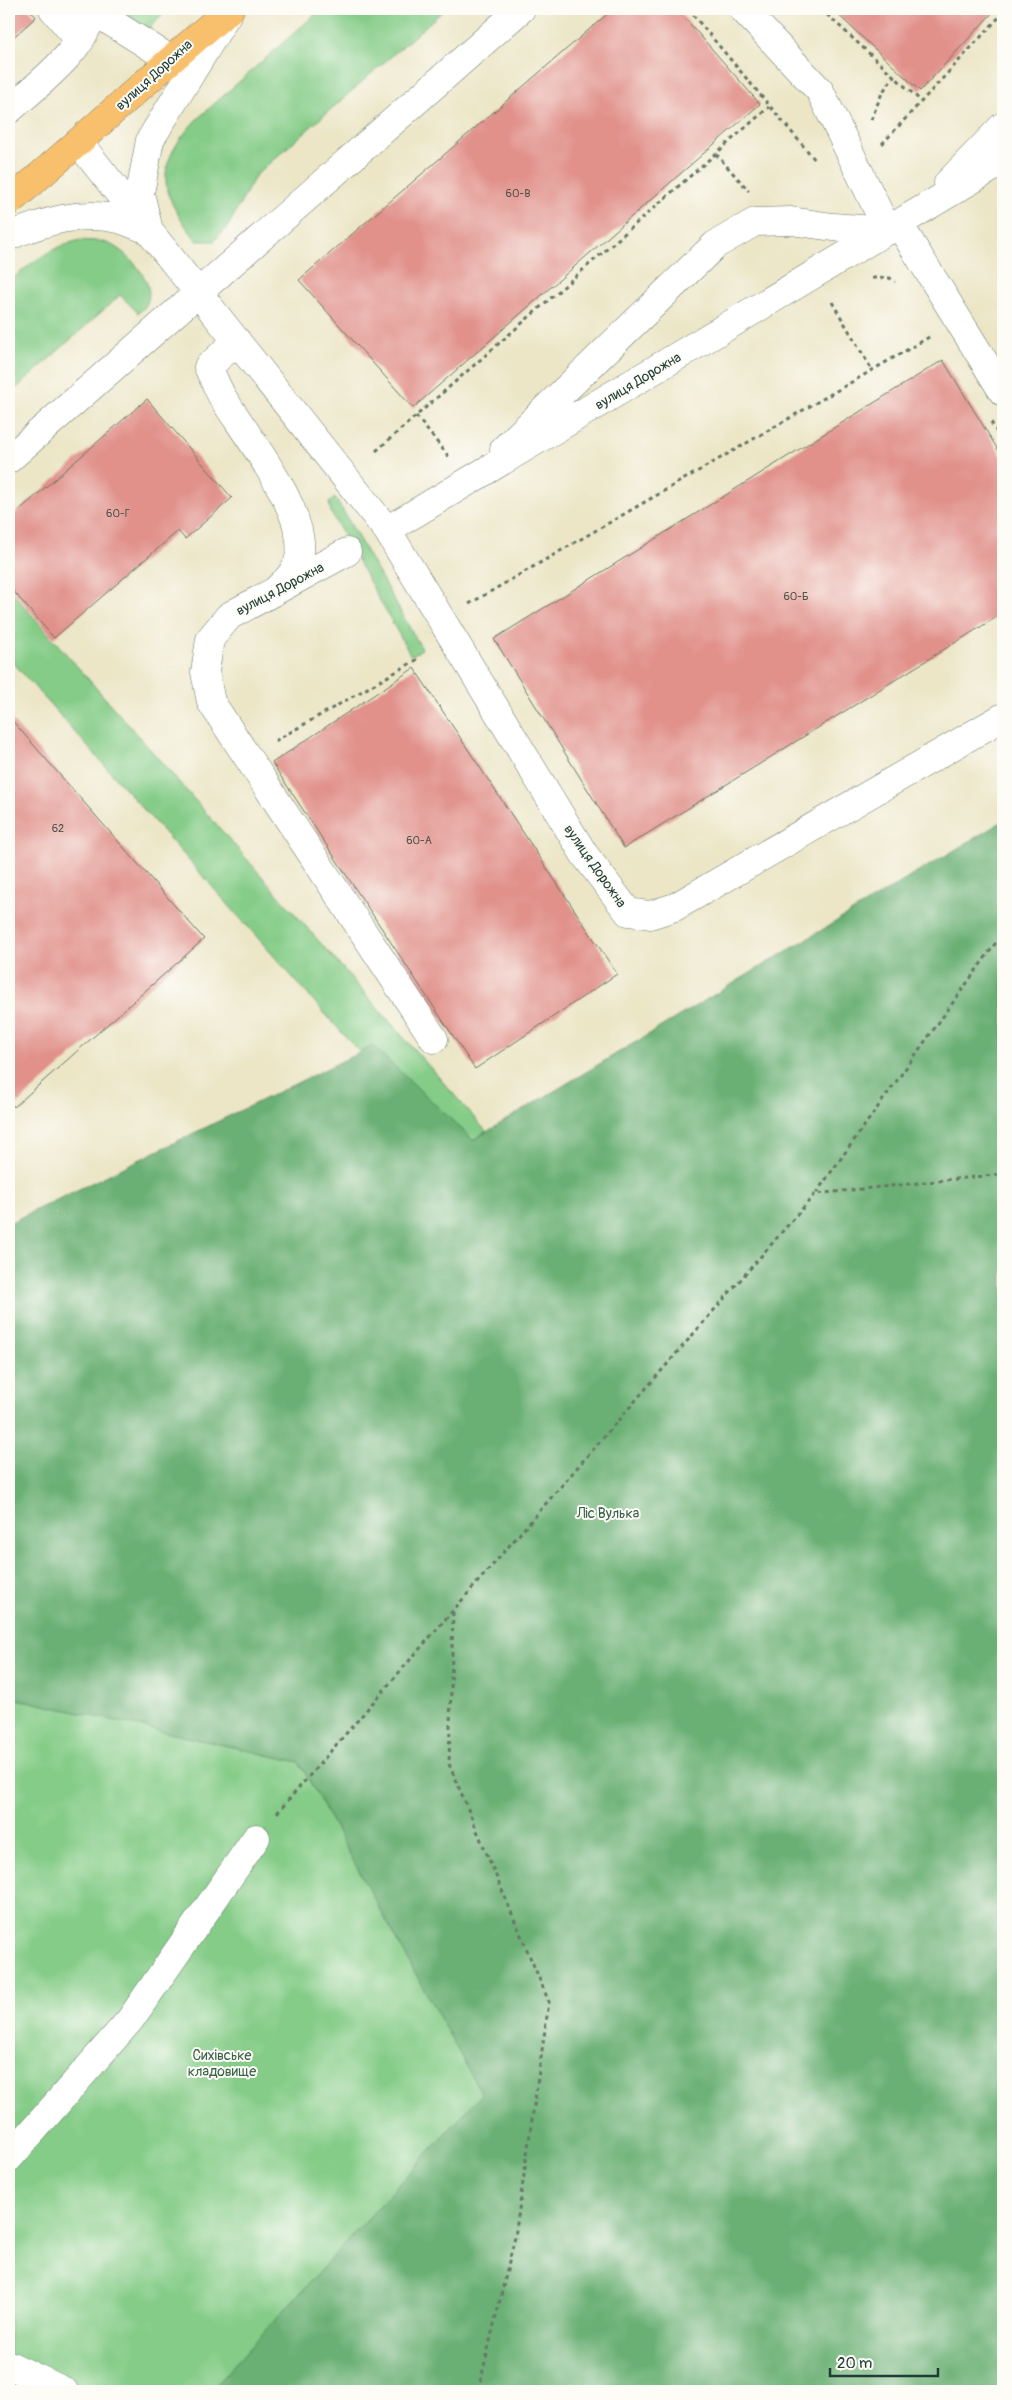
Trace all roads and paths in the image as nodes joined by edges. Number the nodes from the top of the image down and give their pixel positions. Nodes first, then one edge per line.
1 (53, 9) edge
2 (230, 9) edge
3 (521, 9) edge
4 (688, 9) edge
5 (743, 9) edge
6 (821, 9) edge
7 (91, 10) edge
8 (1003, 13) edge
9 (80, 41) junction
10 (170, 59) junction
11 (894, 76) junction
12 (922, 102) junction
13 (769, 107) junction
14 (9, 110) edge
15 (1003, 126) edge
16 (873, 127) dead end
17 (79, 143) junction
18 (876, 150) dead end
19 (716, 154) junction
20 (1003, 161) edge
21 (819, 164) dead end
22 (753, 196) dead end
23 (9, 202) edge
24 (903, 222) junction
25 (149, 230) junction
26 (9, 236) edge
27 (865, 282) dead end
28 (896, 283) dead end
29 (198, 293) junction
30 (840, 297) dead end
31 (832, 302) junction
32 (824, 306) dead end
33 (935, 334) dead end
34 (237, 341) junction
35 (872, 370) junction
36 (1003, 392) edge
37 (416, 416) junction
38 (988, 417) dead end
39 (1003, 442) edge
40 (376, 451) dead end
41 (449, 457) dead end
42 (9, 460) edge
43 (475, 478) junction
44 (387, 530) junction
45 (347, 552) dead end
46 (272, 594) junction
47 (470, 612) dead end
48 (420, 658) dead end
49 (1003, 717) edge
50 (248, 757) junction
51 (1003, 933) edge
52 (434, 1039) dead end
53 (1003, 1174) edge
54 (816, 1194) junction
55 (453, 1612) junction
56 (256, 1838) joint
57 (9, 2158) edge
58 (9, 2365) edge
59 (64, 2391) edge
60 (478, 2391) edge

1 - 9 lane
2 - 10 main road, вулиця Дорожна
2 - 25 lane
3 - 29 lane
4 - 13 path
5 - 24 lane
6 - 11 path
7 - 9 lane
7 - 10 lane
8 - 12 path
9 - 14 lane
10 - 17 main road, вулиця Дорожна
11 - 12 path
11 - 16 path
12 - 18 path
13 - 19 path
13 - 21 path
15 - 24 lane
17 - 23 main road, вулиця Дорожна
17 - 25 lane, вулиця Дорожна
19 - 22 path
19 - 37 path
20 - 24 lane
24 - 36 lane
24 - 43 lane, вулиця Дорожна
24 - 43 lane
25 - 26 lane
25 - 29 lane, вулиця Дорожна
27 - 28 path
29 - 34 lane, вулиця Дорожна
29 - 42 lane
30 - 31 path
31 - 32 path
31 - 35 path
33 - 35 path
34 - 44 lane, вулиця Дорожна
34 - 46 lane
35 - 47 path
37 - 40 path
37 - 41 path
38 - 39 path
43 - 44 lane, вулиця Дорожна
44 - 49 lane, вулиця Дорожна
45 - 46 lane, вулиця Дорожна
46 - 50 lane, вулиця Дорожна
48 - 50 path
50 - 52 lane, вулиця Дорожна
51 - 54 path
53 - 54 path
54 - 55 path
55 - 56 path
55 - 60 path
56 - 57 lane
58 - 59 lane

